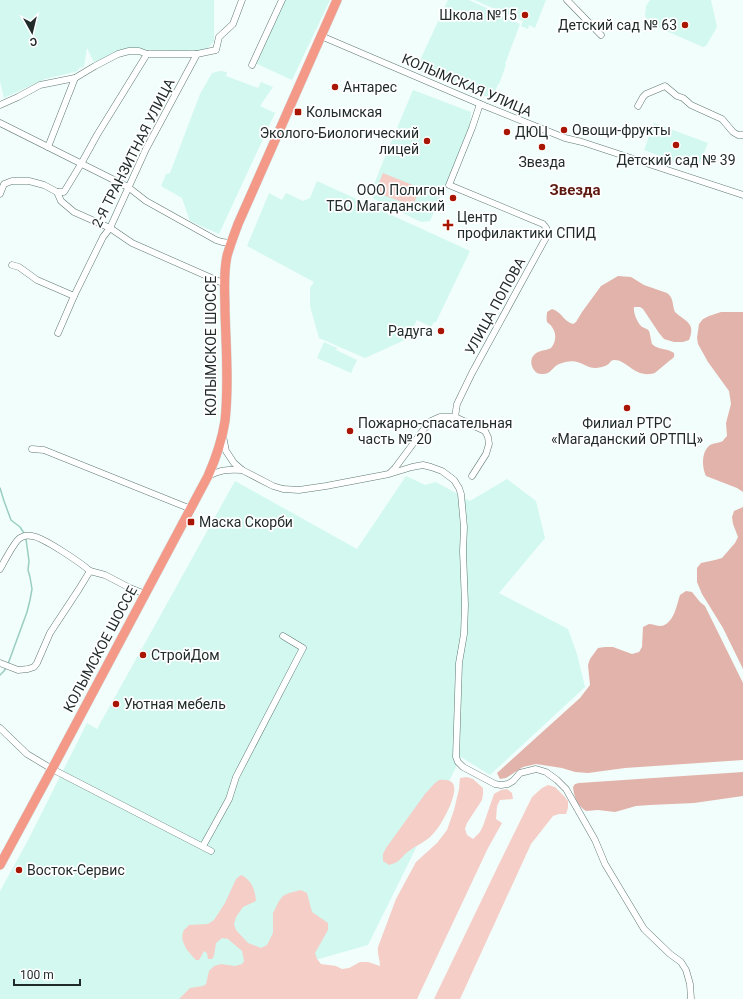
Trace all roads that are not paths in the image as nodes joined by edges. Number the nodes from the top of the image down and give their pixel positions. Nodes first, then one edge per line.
1 (242, 0) edge
2 (282, 0) edge
3 (337, 0) edge
4 (567, 0) edge
5 (601, 35) dead end
6 (322, 36) junction
7 (147, 54) junction
8 (197, 54) junction
9 (252, 65) dead end
10 (75, 78) junction
11 (480, 104) junction
12 (0, 105) edge
13 (638, 106) dead end
14 (0, 123) edge
15 (743, 135) edge
16 (48, 147) junction
17 (81, 164) junction
18 (128, 188) junction
19 (57, 192) junction
20 (0, 194) edge
21 (743, 195) edge
22 (110, 228) junction
23 (231, 243) junction
24 (12, 264) dead end
25 (225, 284) junction
26 (74, 296) junction
27 (58, 333) dead end
28 (454, 417) junction
29 (223, 433) junction
30 (32, 450) dead end
31 (217, 456) junction
32 (234, 463) junction
33 (230, 469) junction
34 (242, 470) junction
35 (389, 474) junction
36 (208, 476) junction
37 (472, 476) dead end
38 (191, 509) junction
39 (0, 569) edge
40 (90, 570) junction
41 (145, 594) junction
42 (283, 636) dead end
43 (0, 663) edge
44 (0, 728) edge
45 (52, 769) junction
46 (202, 846) junction
47 (211, 850) dead end
48 (0, 865) edge
49 (691, 999) edge

1 - 8 street
2 - 9 street
3 - 6 highway, КОЛЫМСКОЕ ШОССЕ
4 - 5 street
6 - 11 street, КОЛЫМСКАЯ УЛИЦА
6 - 23 highway, КОЛЫМСКОЕ ШОССЕ
7 - 8 street
7 - 10 street
7 - 17 street
8 - 18 street, 2-Я ТРАНЗИТНАЯ УЛИЦА
10 - 12 street
10 - 16 street
11 - 21 street, КОЛЫМСКАЯ УЛИЦА
11 - 28 street, УЛИЦА ПОПОВА
13 - 15 street
14 - 16 street
16 - 17 street
17 - 18 street
17 - 19 street
18 - 22 street, 2-Я ТРАНЗИТНАЯ УЛИЦА
18 - 23 street
19 - 20 street
19 - 22 street
22 - 25 street
22 - 26 street, 2-Я ТРАНЗИТНАЯ УЛИЦА
23 - 25 highway, КОЛЫМСКОЕ ШОССЕ
24 - 26 street
25 - 29 highway, КОЛЫМСКОЕ ШОССЕ
26 - 27 street, 2-Я ТРАНЗИТНАЯ УЛИЦА
28 - 35 street
28 - 37 street
29 - 31 highway, КОЛЫМСКОЕ ШОССЕ
29 - 32 street
30 - 38 street
31 - 32 street
31 - 33 street
31 - 36 highway, КОЛЫМСКОЕ ШОССЕ
32 - 34 street
33 - 34 street
33 - 36 street
34 - 35 street
35 - 49 street
36 - 38 highway, КОЛЫМСКОЕ ШОССЕ
38 - 41 highway, КОЛЫМСКОЕ ШОССЕ
39 - 40 street
40 - 41 street
40 - 43 street
41 - 45 highway, КОЛЫМСКОЕ ШОССЕ
42 - 46 street
44 - 45 street
45 - 46 street
45 - 48 highway, КОЛЫМСКОЕ ШОССЕ
46 - 47 street

